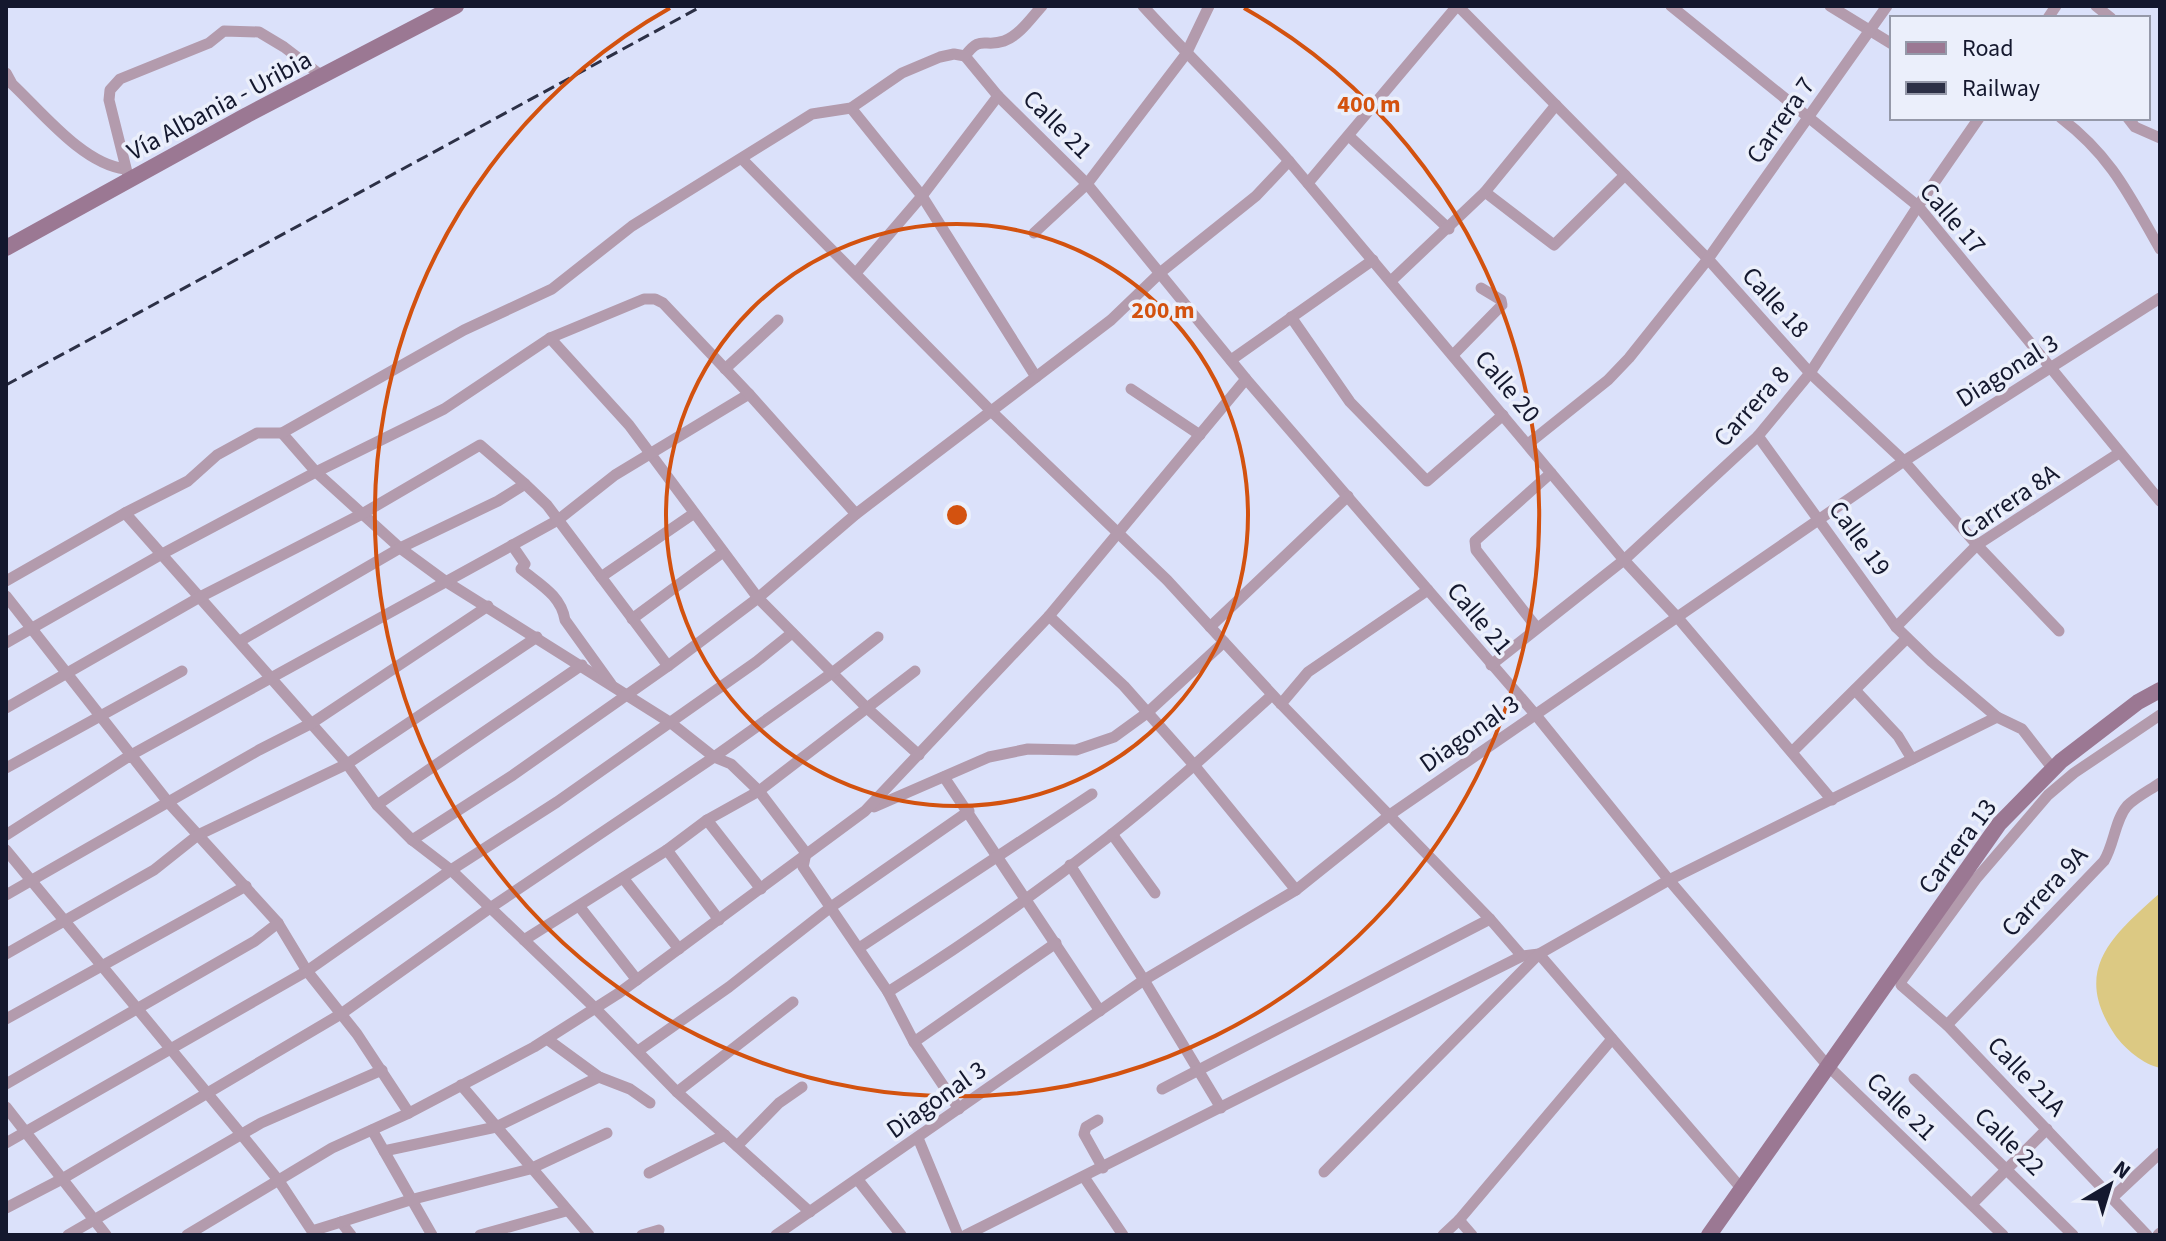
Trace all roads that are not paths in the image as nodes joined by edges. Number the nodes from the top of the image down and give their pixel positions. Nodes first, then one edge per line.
1 (456, 6) edge
2 (1042, 6) edge
3 (1143, 6) edge
4 (1209, 6) edge
5 (1458, 6) edge
6 (1671, 6) edge
7 (1830, 6) edge
8 (1887, 6) edge
9 (1870, 31) junction
10 (1890, 43) edge
11 (1186, 54) junction
12 (965, 56) junction
13 (6, 73) edge
14 (322, 76) junction
15 (998, 96) junction
16 (1556, 105) junction
17 (851, 108) junction
18 (1810, 117) junction
19 (1978, 120) edge
20 (2063, 120) edge
21 (2130, 120) edge
22 (1350, 137) junction
23 (2160, 138) edge
24 (742, 159) junction
25 (1289, 161) junction
26 (127, 174) junction
27 (1625, 175) junction
28 (1308, 183) junction
29 (1087, 184) junction
30 (1485, 192) junction
31 (922, 196) junction
32 (1918, 206) junction
33 (1449, 229) junction
34 (1034, 233) dead end
35 (6, 248) edge
36 (2160, 249) edge
37 (1708, 259) junction
38 (1373, 260) junction
39 (1161, 272) junction
40 (856, 273) junction
41 (1391, 281) junction
42 (1481, 288) dead end
43 (2160, 298) edge
44 (1291, 317) junction
45 (778, 320) dead end
46 (550, 338) junction
47 (1453, 355) junction
48 (1231, 360) junction
49 (725, 369) junction
50 (2049, 369) junction
51 (1810, 373) junction
52 (1036, 377) junction
53 (1246, 379) junction
54 (1131, 389) dead end
55 (749, 394) junction
56 (991, 411) junction
57 (1503, 415) junction
58 (282, 433) junction
59 (1200, 435) junction
60 (1758, 436) junction
61 (1528, 444) junction
62 (2119, 453) junction
63 (649, 455) junction
64 (1904, 461) junction
65 (316, 472) junction
66 (1551, 473) junction
67 (525, 484) junction
68 (1348, 496) junction
69 (2160, 501) edge
70 (125, 513) junction
71 (362, 514) junction
72 (693, 514) junction
73 (856, 514) junction
74 (558, 520) junction
75 (1820, 520) junction
76 (1118, 533) junction
77 (512, 545) junction
78 (1977, 545) junction
79 (400, 548) junction
80 (723, 552) junction
81 (162, 554) junction
82 (1624, 560) junction
83 (601, 577) junction
84 (6, 581) edge
85 (445, 581) junction
86 (1428, 590) junction
87 (6, 596) edge
88 (200, 597) junction
89 (758, 598) junction
90 (488, 606) junction
91 (1049, 616) junction
92 (1678, 618) junction
93 (632, 619) junction
94 (1210, 627) junction
95 (1896, 627) junction
96 (31, 628) junction
97 (1537, 628) junction
98 (2059, 631) dead end
99 (792, 633) junction
100 (537, 637) junction
101 (878, 637) dead end
102 (1907, 638) junction
103 (240, 641) junction
104 (1224, 642) junction
105 (6, 643) edge
106 (582, 665) junction
107 (1491, 665) junction
108 (668, 666) junction
109 (182, 671) dead end
110 (915, 671) dead end
111 (67, 673) junction
112 (832, 673) junction
113 (272, 677) junction
114 (611, 684) junction
115 (1855, 690) junction
116 (2160, 690) edge
117 (625, 695) junction
118 (1277, 699) junction
119 (6, 708) edge
120 (868, 709) junction
121 (1147, 713) junction
122 (1535, 714) junction
123 (2160, 715) edge
124 (100, 716) junction
125 (1997, 717) junction
126 (312, 723) junction
127 (671, 723) junction
128 (1792, 752) junction
129 (131, 755) junction
130 (919, 755) junction
131 (714, 757) junction
132 (1912, 759) junction
133 (347, 764) junction
134 (1194, 765) junction
135 (6, 768) edge
136 (2053, 769) junction
137 (944, 777) junction
138 (2160, 783) edge
139 (759, 791) junction
140 (1092, 794) dead end
141 (1832, 800) junction
142 (168, 802) junction
143 (377, 805) junction
144 (865, 811) junction
145 (969, 811) junction
146 (1391, 814) junction
147 (707, 820) junction
148 (1112, 834) junction
149 (6, 835) edge
150 (198, 835) junction
151 (412, 840) junction
152 (6, 850) edge
153 (667, 850) junction
154 (806, 853) junction
155 (998, 855) junction
156 (1070, 865) junction
157 (451, 870) junction
158 (623, 878) junction
159 (1669, 880) junction
160 (32, 881) junction
161 (246, 886) junction
162 (761, 889) junction
163 (1296, 890) junction
164 (1155, 893) dead end
165 (6, 895) edge
166 (1026, 897) junction
167 (579, 906) junction
168 (831, 907) junction
169 (490, 908) junction
170 (1490, 919) junction
171 (65, 920) junction
172 (719, 920) junction
173 (278, 923) junction
174 (524, 940) junction
175 (1056, 943) junction
176 (859, 948) junction
177 (679, 949) junction
178 (6, 954) edge
179 (1539, 954) junction
180 (1522, 956) junction
181 (104, 965) junction
182 (307, 971) junction
183 (637, 980) junction
184 (1144, 980) junction
185 (888, 992) junction
186 (793, 1002) dead end
187 (139, 1007) junction
188 (595, 1008) junction
189 (1100, 1011) junction
190 (341, 1014) junction
191 (6, 1019) edge
192 (1947, 1025) junction
193 (547, 1039) junction
194 (1612, 1039) junction
195 (914, 1042) junction
196 (173, 1049) junction
197 (638, 1051) junction
198 (1827, 1065) junction
199 (1200, 1069) junction
200 (382, 1070) junction
201 (599, 1077) junction
202 (1914, 1079) dead end
203 (6, 1084) edge
204 (461, 1085) junction
205 (802, 1087) dead end
206 (1162, 1089) dead end
207 (677, 1092) junction
208 (208, 1093) junction
209 (650, 1103) dead end
210 (6, 1107) edge
211 (1221, 1108) junction
212 (959, 1109) junction
213 (409, 1113) junction
214 (1098, 1120) dead end
215 (496, 1127) junction
216 (2047, 1129) junction
217 (372, 1130) junction
218 (25, 1132) junction
219 (607, 1133) dead end
220 (241, 1134) junction
221 (725, 1135) junction
222 (918, 1138) junction
223 (6, 1143) edge
224 (737, 1146) junction
225 (384, 1151) junction
226 (2160, 1153) edge
227 (1103, 1168) junction
228 (530, 1169) junction
229 (2007, 1169) junction
230 (1324, 1172) dead end
231 (649, 1173) dead end
232 (1084, 1177) junction
233 (62, 1179) junction
234 (858, 1180) junction
235 (279, 1181) junction
236 (1741, 1188) junction
237 (2112, 1198) junction
238 (410, 1200) junction
239 (1972, 1204) junction
240 (6, 1208) edge
241 (566, 1211) junction
242 (810, 1212) junction
243 (1459, 1220) junction
244 (94, 1221) junction
245 (341, 1222) junction
246 (659, 1230) dead end
247 (308, 1233) edge
248 (68, 1235) edge
249 (106, 1235) edge
250 (187, 1235) edge
251 (351, 1235) edge
252 (432, 1235) edge
253 (480, 1235) edge
254 (589, 1235) edge
255 (642, 1235) edge
256 (776, 1235) edge
257 (901, 1235) edge
258 (958, 1235) edge
259 (966, 1235) edge
260 (1123, 1235) edge
261 (1443, 1235) edge
262 (1472, 1235) edge
263 (1709, 1235) edge
264 (2003, 1235) edge
265 (2073, 1235) edge
266 (2147, 1235) edge

1 - 14 street, Vía Albania - Uribia
2 - 12 street
3 - 11 street, Calle 20
4 - 11 street
5 - 16 street, Calle 18
5 - 22 street
6 - 18 street, Calle 17
7 - 9 street
8 - 9 street, Carrera 7
9 - 10 street
9 - 18 street, Carrera 7
11 - 25 street, Calle 20
11 - 29 street
12 - 15 street, Calle 21
12 - 17 street
13 - 26 street
14 - 26 street, Vía Albania - Uribia
14 - 26 street
15 - 29 street, Calle 21
15 - 31 street
16 - 27 street, Calle 18
16 - 30 street
17 - 24 street
17 - 31 street
18 - 32 street, Calle 17
18 - 37 street, Carrera 7
19 - 32 street, Carrera 8
20 - 36 street
21 - 23 street
22 - 28 street
22 - 33 street
24 - 40 street
24 - 58 street
25 - 28 street, Calle 20
25 - 39 street
26 - 35 street, Vía Albania - Uribia
27 - 30 street
27 - 37 street, Calle 18
28 - 38 street, Calle 20
29 - 34 street
29 - 39 street, Calle 21
30 - 33 street
31 - 40 street
31 - 52 street
32 - 50 street, Calle 17
32 - 51 street, Carrera 8
33 - 41 street
37 - 51 street, Calle 18
37 - 61 street, Carrera 7
38 - 41 street, Calle 20
38 - 44 street
39 - 48 street, Calle 21
39 - 52 street
40 - 56 street
41 - 47 street, Calle 20
42 - 47 street
43 - 50 street, Diagonal 3
44 - 48 street
44 - 57 street
45 - 49 street
46 - 49 street
46 - 63 street
46 - 65 street
47 - 57 street, Calle 20
48 - 53 street, Calle 21
49 - 55 street
50 - 62 street, Calle 17
50 - 64 street, Diagonal 3
51 - 60 street, Carrera 8
51 - 64 street, Calle 18
52 - 56 street
53 - 59 street
53 - 68 street, Calle 21
54 - 59 street
55 - 63 street
55 - 73 street
56 - 73 street
56 - 76 street
57 - 61 street, Calle 20
58 - 65 street
58 - 70 street
59 - 76 street
60 - 75 street, Calle 19
60 - 82 street, Carrera 8
61 - 66 street, Calle 20
62 - 69 street, Calle 17
62 - 78 street, Carrera 8A
63 - 72 street
63 - 74 street
64 - 75 street, Diagonal 3
64 - 78 street, Calle 18
65 - 71 street
65 - 81 street
66 - 82 street, Calle 20
66 - 97 street
67 - 71 street
67 - 74 street
67 - 79 street
68 - 86 street, Calle 21
68 - 94 street
70 - 81 street
70 - 84 street
71 - 79 street
71 - 88 street
72 - 80 street
72 - 83 street
73 - 89 street
74 - 77 street
74 - 83 street
75 - 92 street, Diagonal 3
75 - 95 street, Calle 19
76 - 91 street
76 - 94 street
77 - 85 street
77 - 114 street
78 - 95 street, Carrera 8A
78 - 98 street, Calle 18
79 - 85 street
79 - 103 street
80 - 89 street
80 - 93 street
81 - 88 street
81 - 96 street
82 - 92 street, Calle 20
82 - 97 street, Carrera 8
83 - 93 street
85 - 90 street
85 - 113 street
86 - 107 street, Calle 21
86 - 118 street
87 - 96 street
88 - 103 street
88 - 111 street
89 - 99 street
89 - 108 street
90 - 100 street
90 - 126 street
91 - 121 street
91 - 130 street
92 - 122 street, Diagonal 3
92 - 128 street, Calle 20
93 - 108 street
94 - 104 street
95 - 102 street, Calle 19
96 - 105 street
96 - 111 street
97 - 107 street, Carrera 8
99 - 112 street
99 - 127 street
100 - 106 street
100 - 133 street
101 - 112 street
102 - 115 street
102 - 125 street, Calle 19
103 - 113 street
104 - 118 street
104 - 121 street
106 - 114 street
106 - 143 street
107 - 122 street, Calle 21
108 - 117 street
109 - 124 street
110 - 120 street
111 - 119 street
111 - 124 street
112 - 120 street
112 - 131 street
113 - 126 street
113 - 129 street
114 - 117 street
115 - 128 street
115 - 132 street
116 - 136 street, Carrera 13
117 - 127 street
117 - 151 street
118 - 134 street
118 - 146 street
120 - 130 street
120 - 139 street
121 - 134 street
121 - 137 street
122 - 146 street, Diagonal 3
122 - 159 street, Calle 21
123 - 192 street, Calle 21A
124 - 129 street
124 - 135 street
125 - 132 street
125 - 136 street, Calle 19
126 - 133 street
126 - 142 street
127 - 131 street
127 - 157 street
128 - 141 street, Calle 20
129 - 142 street
129 - 149 street
130 - 144 street
131 - 139 street
131 - 169 street
132 - 141 street
133 - 143 street
133 - 150 street
134 - 148 street
134 - 163 street
136 - 198 street, Carrera 13
137 - 144 street
137 - 145 street
138 - 192 street, Carrera 9A
139 - 147 street
139 - 154 street
140 - 155 street
141 - 159 street
142 - 150 street
142 - 160 street
143 - 151 street
144 - 154 street
145 - 155 street
145 - 168 street
146 - 163 street, Diagonal 3
146 - 170 street
147 - 153 street
147 - 162 street
148 - 156 street
148 - 164 street
150 - 161 street
150 - 171 street
151 - 157 street
152 - 160 street
153 - 158 street
153 - 172 street
154 - 162 street
154 - 168 street
155 - 166 street
155 - 176 street
156 - 166 street
156 - 184 street
157 - 169 street
157 - 182 street
158 - 167 street
158 - 177 street
159 - 179 street
159 - 198 street, Calle 21
160 - 165 street
160 - 171 street
161 - 173 street
161 - 181 street
162 - 172 street
163 - 184 street, Diagonal 3
166 - 175 street
166 - 185 street
167 - 174 street
167 - 183 street
168 - 176 street
168 - 197 street
169 - 174 street
169 - 190 street
170 - 180 street
170 - 199 street
171 - 178 street
171 - 181 street
172 - 177 street
173 - 182 street
173 - 187 street
174 - 188 street
175 - 189 street
175 - 195 street
176 - 185 street
177 - 183 street
179 - 180 street
179 - 194 street
179 - 230 street
180 - 211 street
181 - 187 street
181 - 191 street
182 - 190 street
182 - 196 street
183 - 188 street
184 - 189 street, Diagonal 3
184 - 199 street
185 - 195 street
186 - 207 street
187 - 196 street
187 - 203 street
188 - 193 street
188 - 197 street
189 - 212 street, Diagonal 3
190 - 200 street
190 - 208 street
192 - 216 street, Calle 21A
193 - 201 street
193 - 204 street
194 - 236 street
194 - 243 street
195 - 212 street
196 - 208 street
196 - 218 street
197 - 207 street
198 - 236 street, Carrera 13
198 - 239 street, Calle 21
199 - 206 street
199 - 211 street
200 - 213 street
200 - 220 street
201 - 209 street
201 - 215 street
202 - 229 street, Calle 22
204 - 213 street
204 - 215 street
205 - 224 street
207 - 221 street
208 - 220 street
208 - 233 street
210 - 218 street
211 - 227 street
212 - 222 street, Diagonal 3
213 - 217 street
214 - 227 street
215 - 225 street
215 - 228 street
216 - 229 street
216 - 237 street, Calle 21A
217 - 225 street
217 - 235 street
218 - 223 street
218 - 233 street
219 - 228 street
220 - 235 street
220 - 244 street
221 - 224 street
221 - 231 street
222 - 234 street, Diagonal 3
222 - 258 street
224 - 242 street
225 - 238 street
226 - 237 street
227 - 232 street
228 - 238 street
228 - 241 street
229 - 239 street
229 - 265 street, Calle 22
232 - 259 street
232 - 260 street
233 - 240 street
233 - 244 street
234 - 242 street, Diagonal 3
234 - 257 street
235 - 247 street
235 - 250 street
236 - 263 street, Carrera 13
237 - 266 street, Calle 21A
238 - 245 street
238 - 252 street
239 - 264 street, Calle 21
241 - 253 street
241 - 254 street
242 - 256 street, Diagonal 3
243 - 261 street
243 - 262 street
244 - 248 street
244 - 249 street
245 - 247 street
245 - 251 street
246 - 255 street

